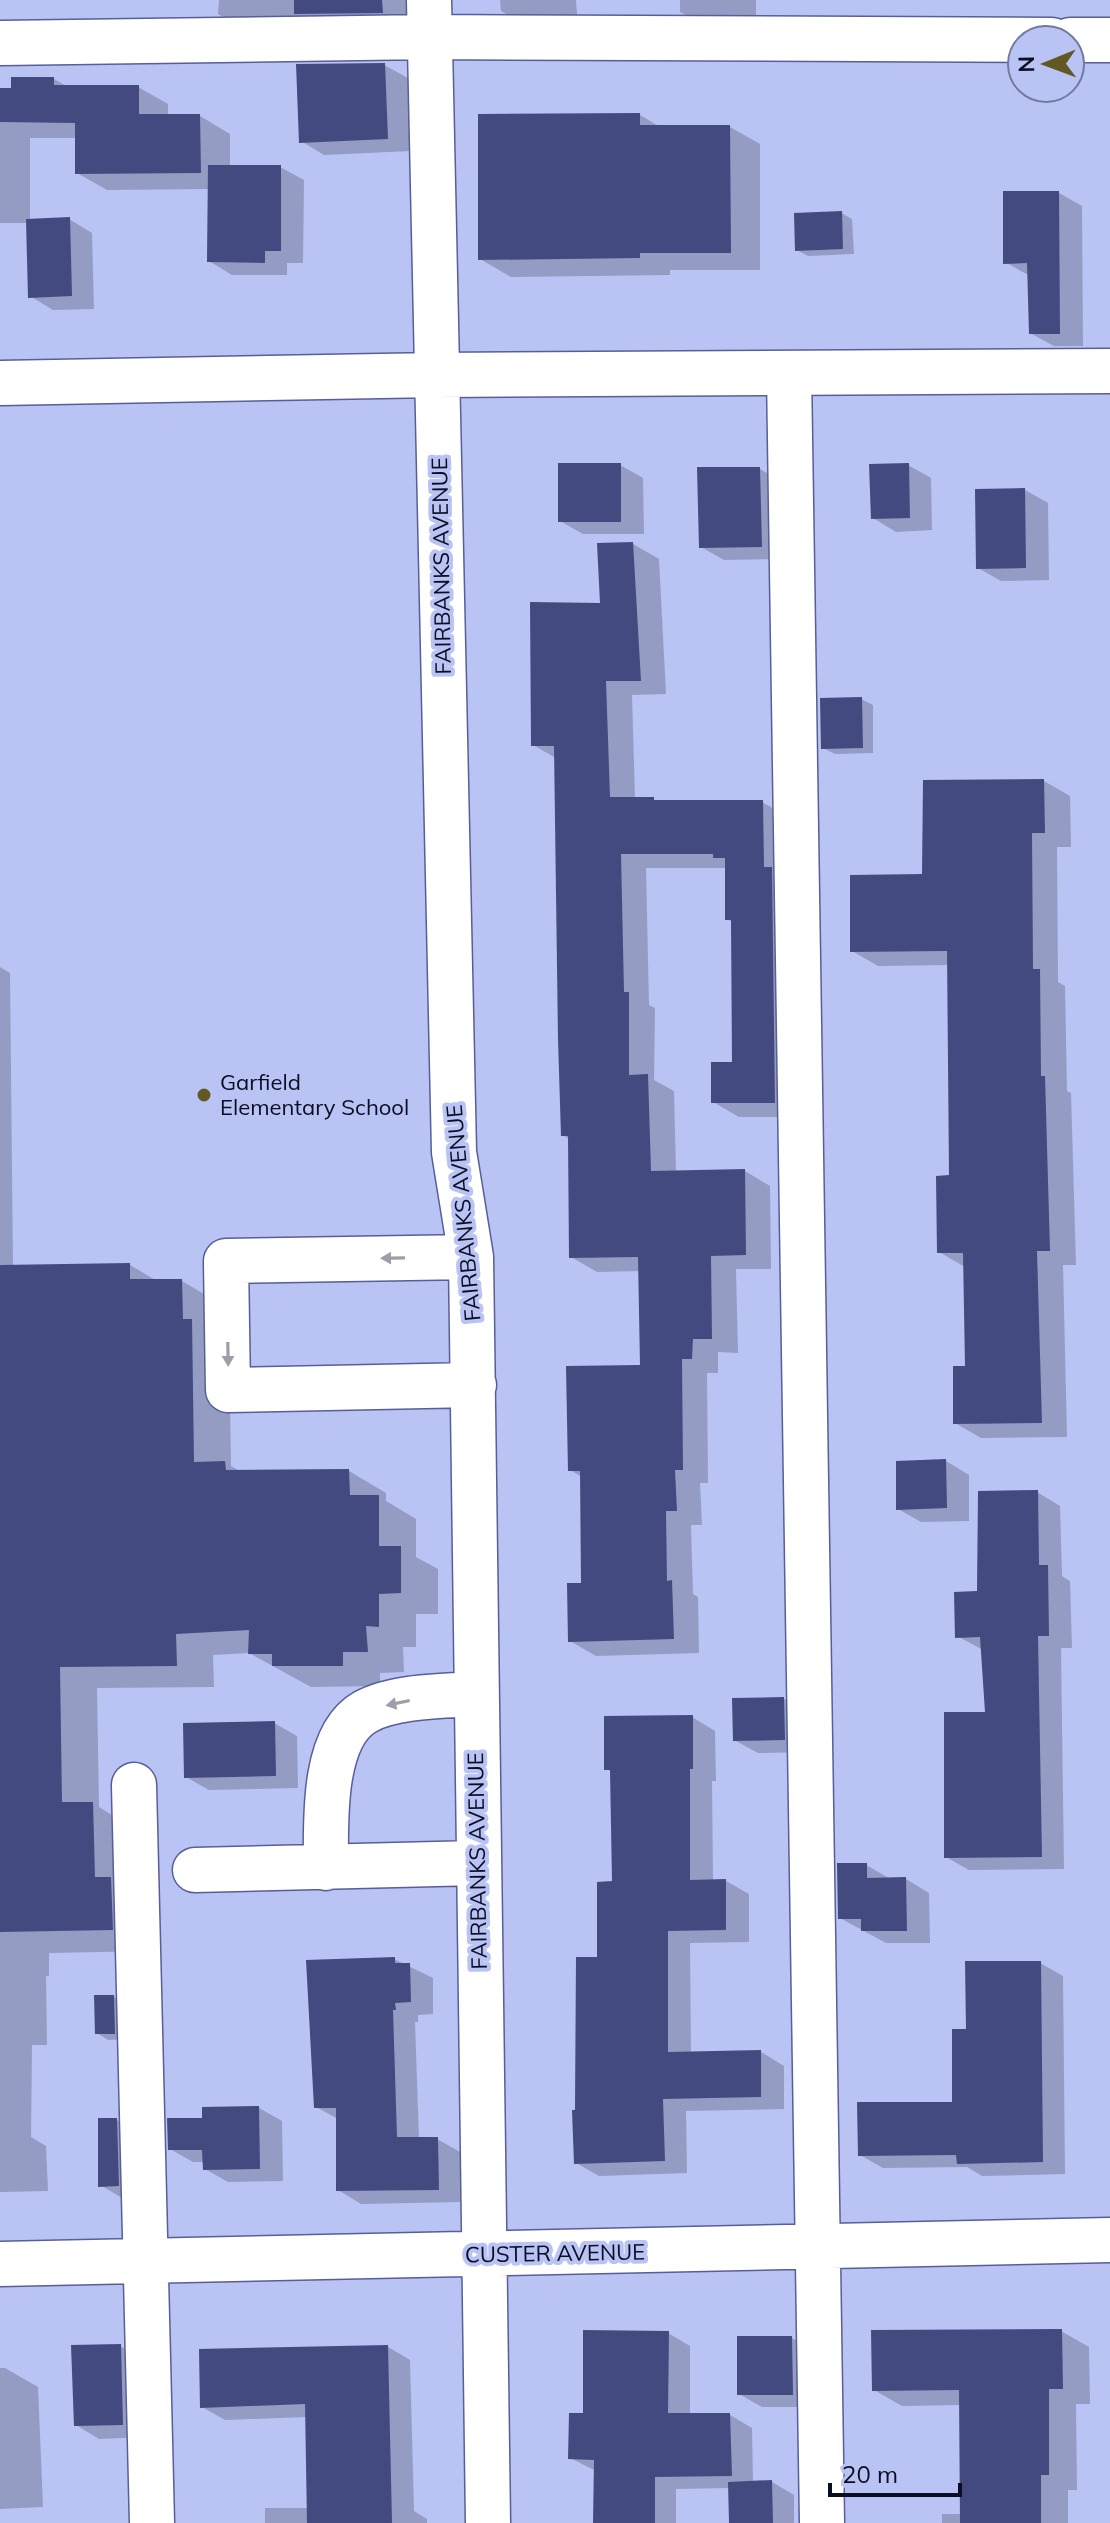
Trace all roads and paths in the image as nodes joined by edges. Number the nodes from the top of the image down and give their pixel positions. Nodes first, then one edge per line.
1 (429, 19) edge
2 (1006, 38) edge
3 (1086, 40) edge
4 (1110, 40) edge
5 (0, 43) edge
6 (1110, 371) edge
7 (789, 373) junction
8 (437, 375) junction
9 (0, 383) edge
10 (471, 1257) junction
11 (474, 1385) junction
12 (475, 1694) junction
13 (134, 1785) dead end
14 (477, 1863) junction
15 (326, 1868) junction
16 (195, 1870) dead end
17 (1110, 2240) edge
18 (818, 2247) junction
19 (483, 2255) junction
20 (146, 2261) junction
21 (0, 2264) edge
22 (152, 2523) edge
23 (488, 2523) edge
24 (822, 2523) edge

1 - 2 street
1 - 5 street
1 - 8 street, FAIRBANKS AVENUE
3 - 4 street
6 - 7 street
7 - 8 street
7 - 18 street
8 - 9 street
8 - 10 street, FAIRBANKS AVENUE
10 - 11 street, FAIRBANKS AVENUE
10 -> 11 street
11 - 12 street, FAIRBANKS AVENUE
12 - 14 street, FAIRBANKS AVENUE
12 -> 15 street
13 - 20 street
14 - 15 street
14 - 19 street, FAIRBANKS AVENUE
15 - 16 street
17 - 18 street, CUSTER AVENUE
18 - 19 street, CUSTER AVENUE
18 - 24 street
19 - 20 street, CUSTER AVENUE
19 - 23 street, FAIRBANKS AVENUE
20 - 21 street, CUSTER AVENUE
20 - 22 street

